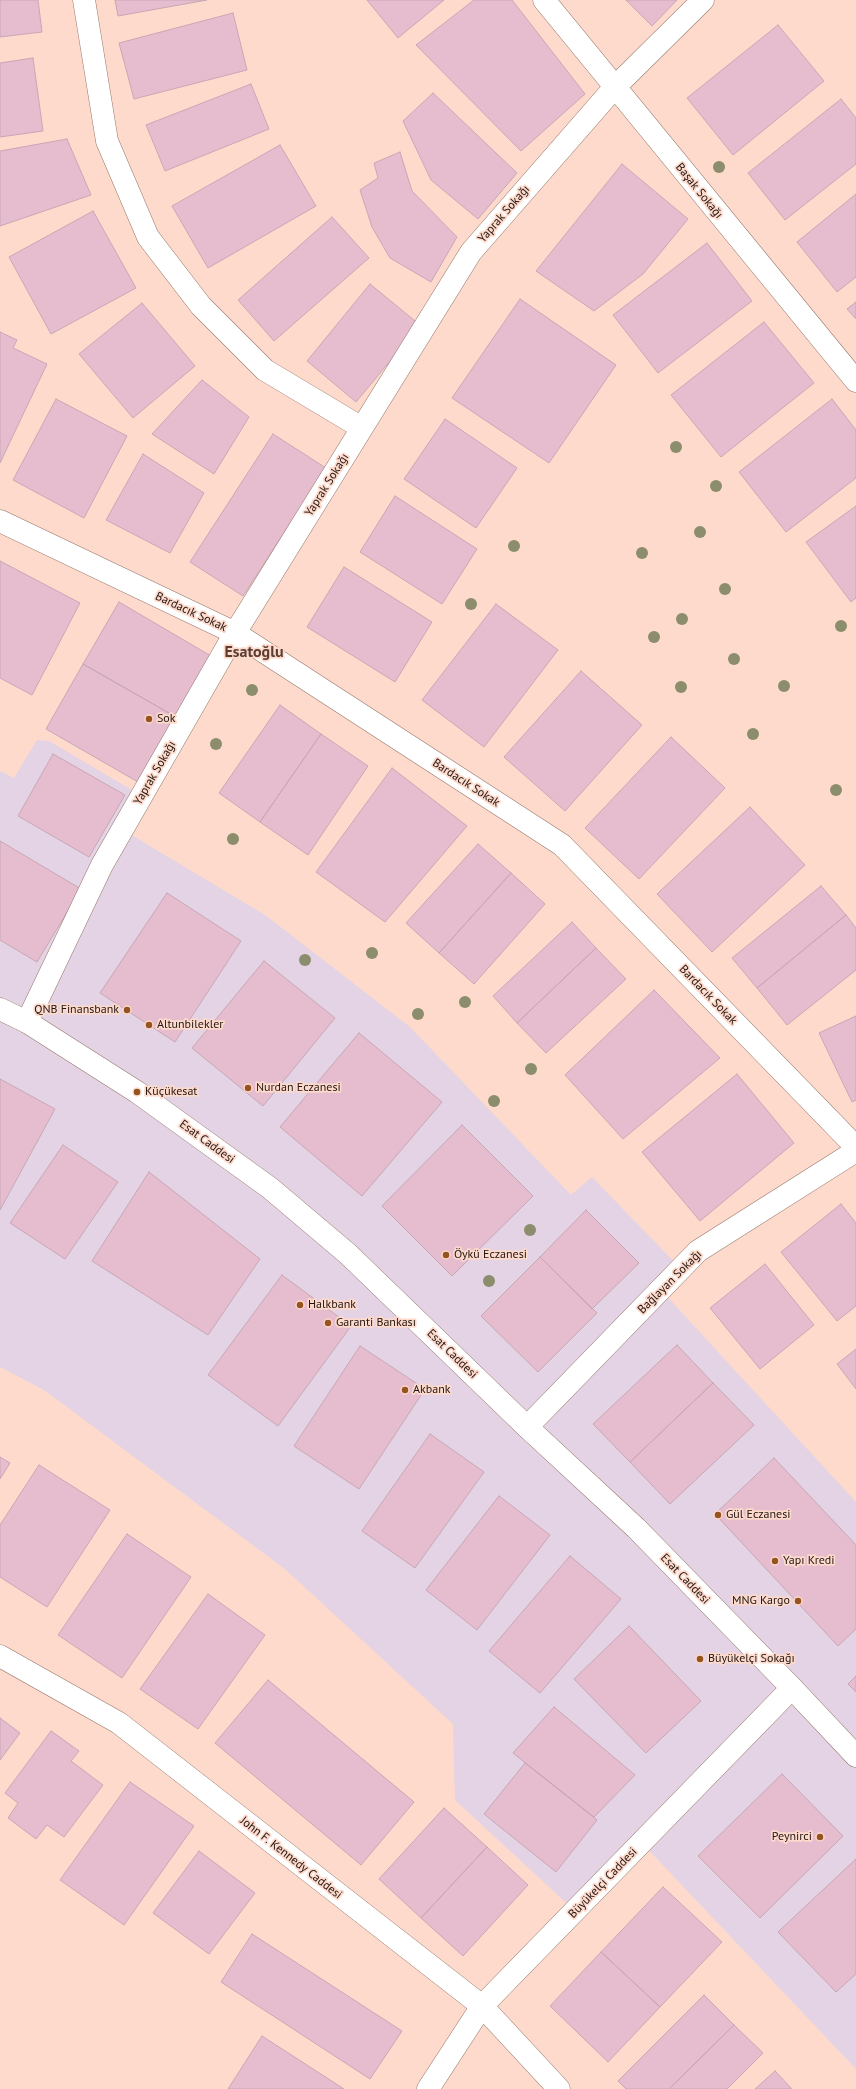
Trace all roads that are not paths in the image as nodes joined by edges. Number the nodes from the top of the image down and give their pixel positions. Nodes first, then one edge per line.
1 (84, 0) edge
2 (544, 0) edge
3 (703, 0) edge
4 (614, 88) junction
5 (856, 381) edge
6 (362, 428) junction
7 (0, 521) edge
8 (235, 633) junction
9 (0, 1008) edge
10 (27, 1022) junction
11 (856, 1147) edge
12 (856, 1151) edge
13 (527, 1427) junction
14 (0, 1656) edge
15 (792, 1688) junction
16 (856, 1756) edge
17 (482, 2006) junction
18 (428, 2089) edge
19 (559, 2089) edge

1 - 6 street
2 - 4 street, Başak Sokağı
3 - 4 street, Yaprak Sokağı
4 - 5 street, Başak Sokağı
4 - 6 street, Yaprak Sokağı
6 - 8 street, Yaprak Sokağı
7 - 8 street, Bardacık Sokak
8 - 10 street, Yaprak Sokağı
8 - 11 street, Bardacık Sokak
9 - 10 street, Esat Caddesi
10 - 13 street, Esat Caddesi
12 - 13 street, Bağlayan Sokağı
13 - 15 street, Esat Caddesi
14 - 17 street, John F. Kennedy Caddesi
15 - 16 street, Esat Caddesi
15 - 17 street, Büyükelçi Caddesi
17 - 18 street, Büyükelçi Caddesi
17 - 19 street, John F. Kennedy Caddesi

